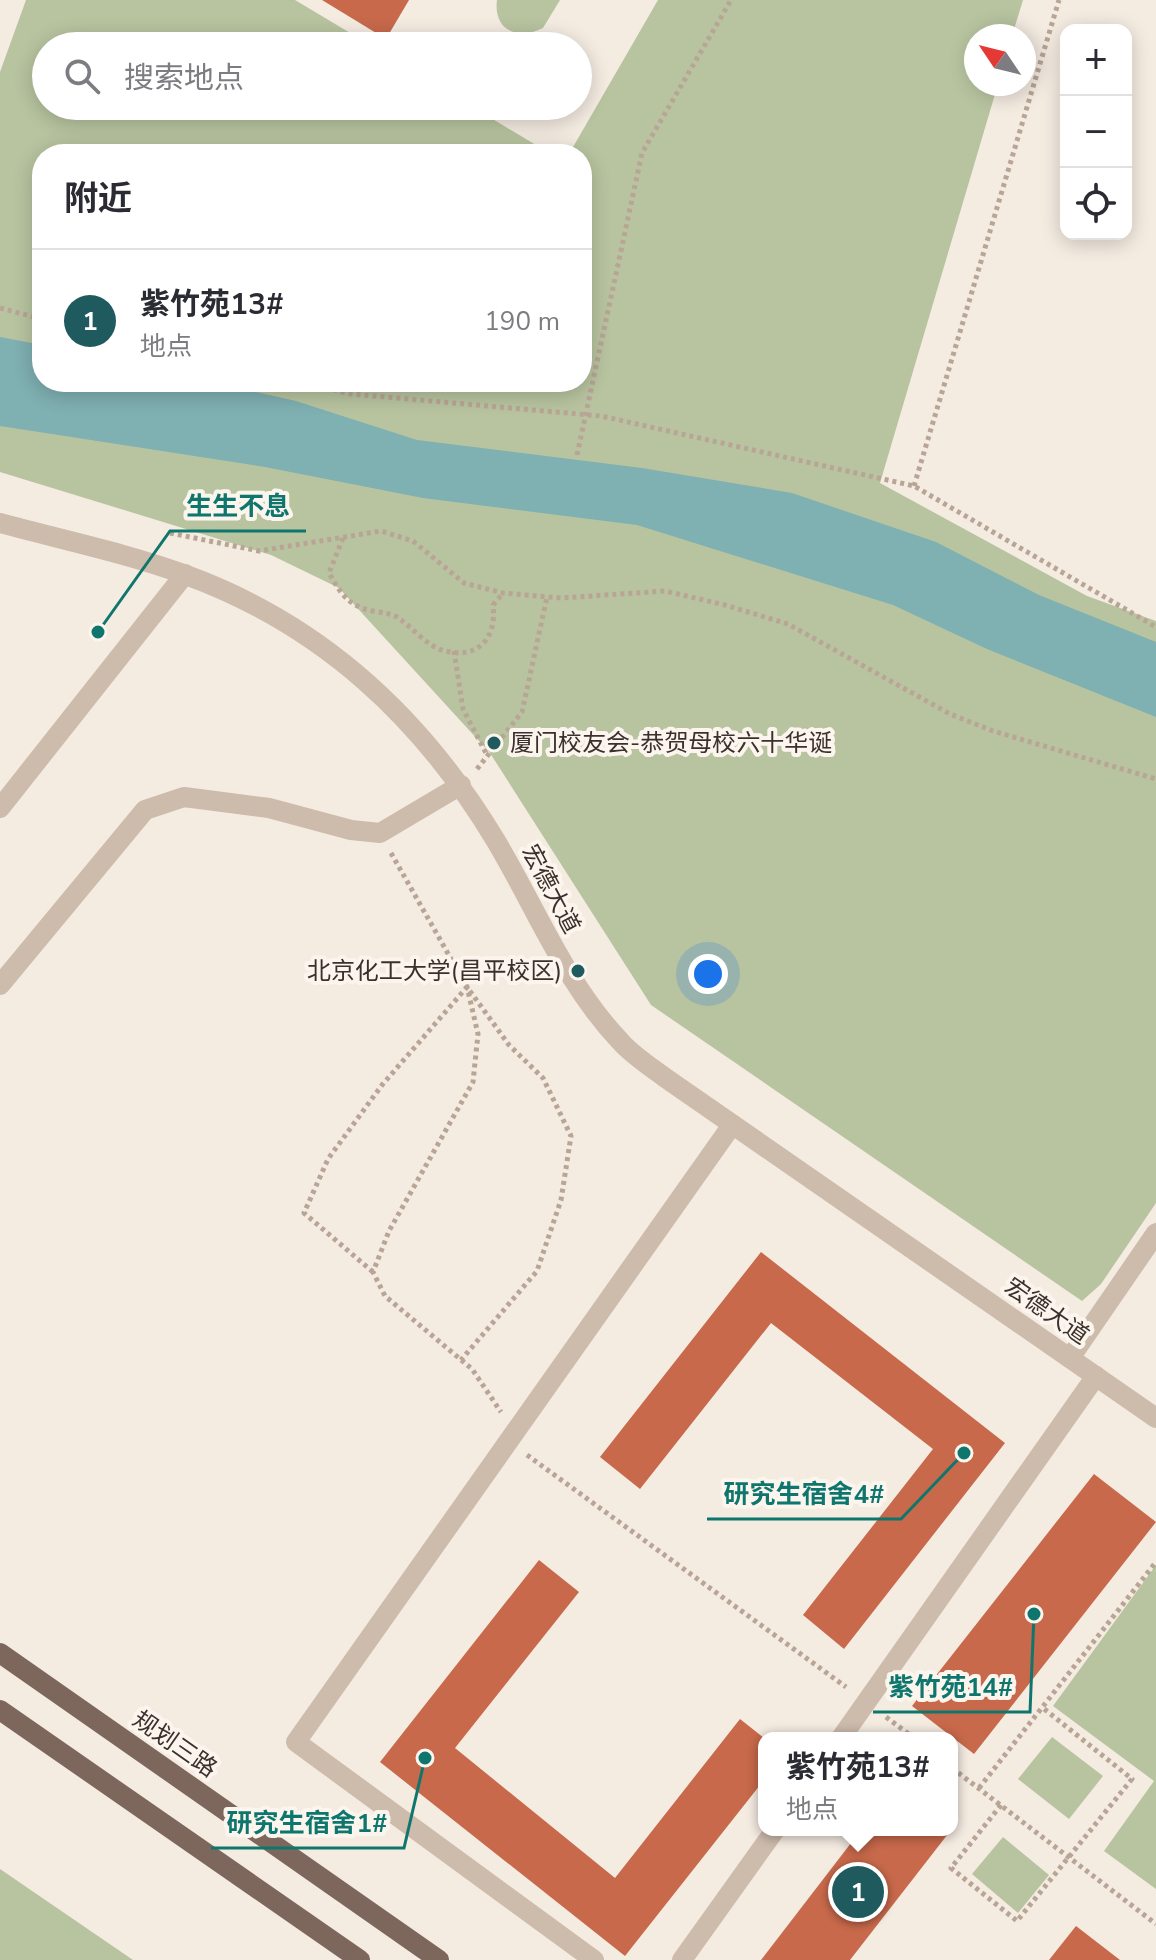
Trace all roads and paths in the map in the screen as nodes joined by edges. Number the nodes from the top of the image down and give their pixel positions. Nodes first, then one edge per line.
1 (731, 0) edge
2 (1059, 0) edge
3 (0, 308) edge
4 (32, 316) edge
5 (592, 387) edge
6 (343, 392) edge
7 (591, 392) edge
8 (586, 415) junction
9 (577, 455) dead end
10 (914, 486) junction
11 (0, 523) edge
12 (170, 533) dead end
13 (344, 537) junction
14 (185, 574) junction
15 (503, 593) junction
16 (547, 597) junction
17 (1156, 627) edge
18 (454, 651) junction
19 (488, 756) junction
20 (1156, 779) edge
21 (461, 785) junction
22 (0, 808) edge
23 (380, 833) junction
24 (0, 985) edge
25 (467, 987) junction
26 (732, 1125) junction
27 (1156, 1233) edge
28 (373, 1272) junction
29 (1070, 1358) junction
30 (461, 1360) junction
31 (1096, 1376) junction
32 (1156, 1418) edge
33 (512, 1437) junction
34 (1156, 1562) edge
35 (0, 1653) edge
36 (866, 1702) junction
37 (1043, 1708) junction
38 (0, 1710) edge
39 (845, 1732) edge
40 (906, 1732) edge
41 (958, 1772) edge
42 (979, 1788) junction
43 (1001, 1805) junction
44 (771, 1836) edge
45 (1068, 1857) junction
46 (1156, 1924) edge
47 (360, 1960) edge
48 (439, 1960) edge
49 (594, 1960) edge
50 (682, 1960) edge

1 - 5 path
2 - 10 path
3 - 4 path
6 - 8 path
7 - 8 path
8 - 9 path
8 - 10 path
10 - 17 path
11 - 14 street, 宏德大道
12 - 13 path
13 - 15 path
13 - 18 path
14 - 21 street, 宏德大道
14 - 22 street
15 - 16 path
15 - 18 path
16 - 19 path
16 - 20 path
18 - 19 path
19 - 21 path
21 - 23 street
21 - 26 street, 宏德大道
23 - 24 street
23 - 25 path
25 - 28 path
25 - 28 path
25 - 30 path
26 - 29 street, 宏德大道
26 - 33 street
27 - 29 street
28 - 30 path
29 - 31 street, 宏德大道
30 - 33 path
31 - 32 street, 宏德大道
31 - 36 street
33 - 36 path
33 - 49 street
34 - 37 path
35 - 48 main road, 规划三路
36 - 39 street
36 - 40 path
37 - 42 path
37 - 45 path
38 - 47 main road
41 - 42 path
42 - 43 path
43 - 45 path
43 - 45 path
44 - 50 street
45 - 46 path

